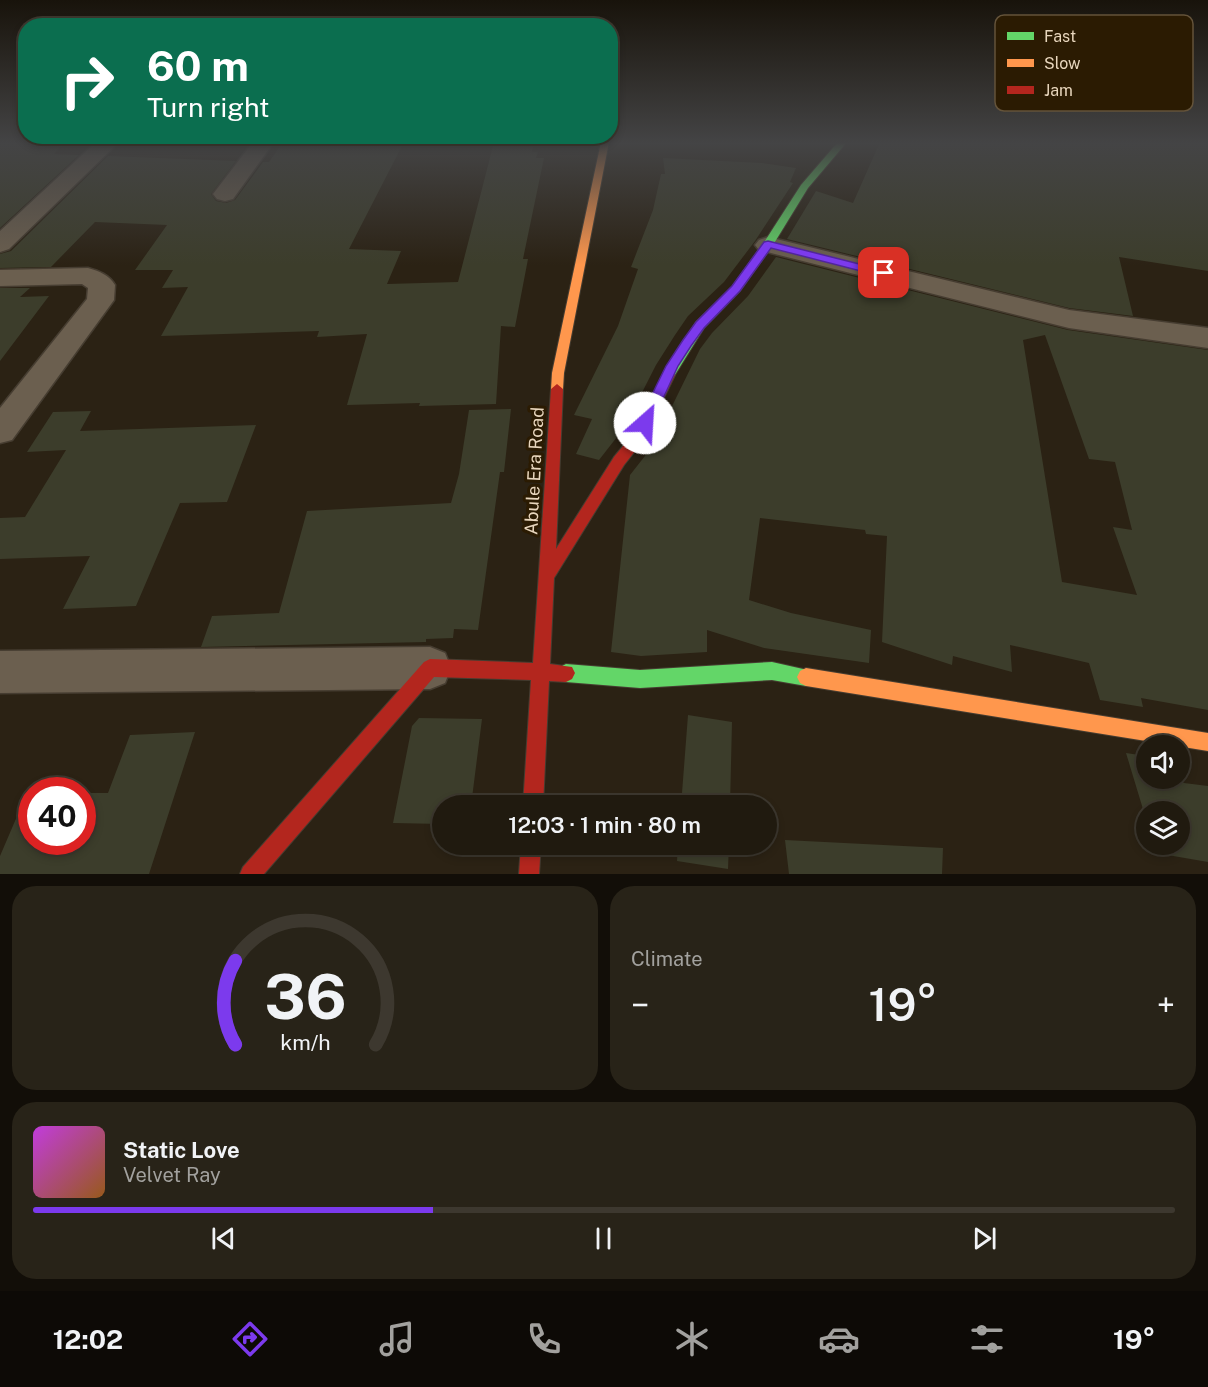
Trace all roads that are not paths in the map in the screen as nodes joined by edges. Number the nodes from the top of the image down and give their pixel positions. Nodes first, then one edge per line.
1 (65, 183) edge
2 (233, 183) edge
3 (597, 183) edge
4 (808, 183) edge
5 (225, 194) dead end
6 (0, 244) edge
7 (768, 244) junction
8 (0, 278) edge
9 (1208, 338) edge
10 (0, 431) edge
11 (547, 576) junction
12 (430, 668) junction
13 (541, 670) junction
14 (0, 672) edge
15 (1208, 742) edge
16 (534, 795) edge
17 (530, 855) edge
18 (250, 874) edge
19 (529, 874) edge

1 - 6 street
2 - 5 street
3 - 11 street, Abule Era Road
4 - 7 street
7 - 9 street
7 - 11 street
8 - 10 street
11 - 13 street, Abule Era Road
12 - 13 street
12 - 14 street
12 - 18 street
13 - 15 street
13 - 16 street, Abule Era Road
17 - 19 street

